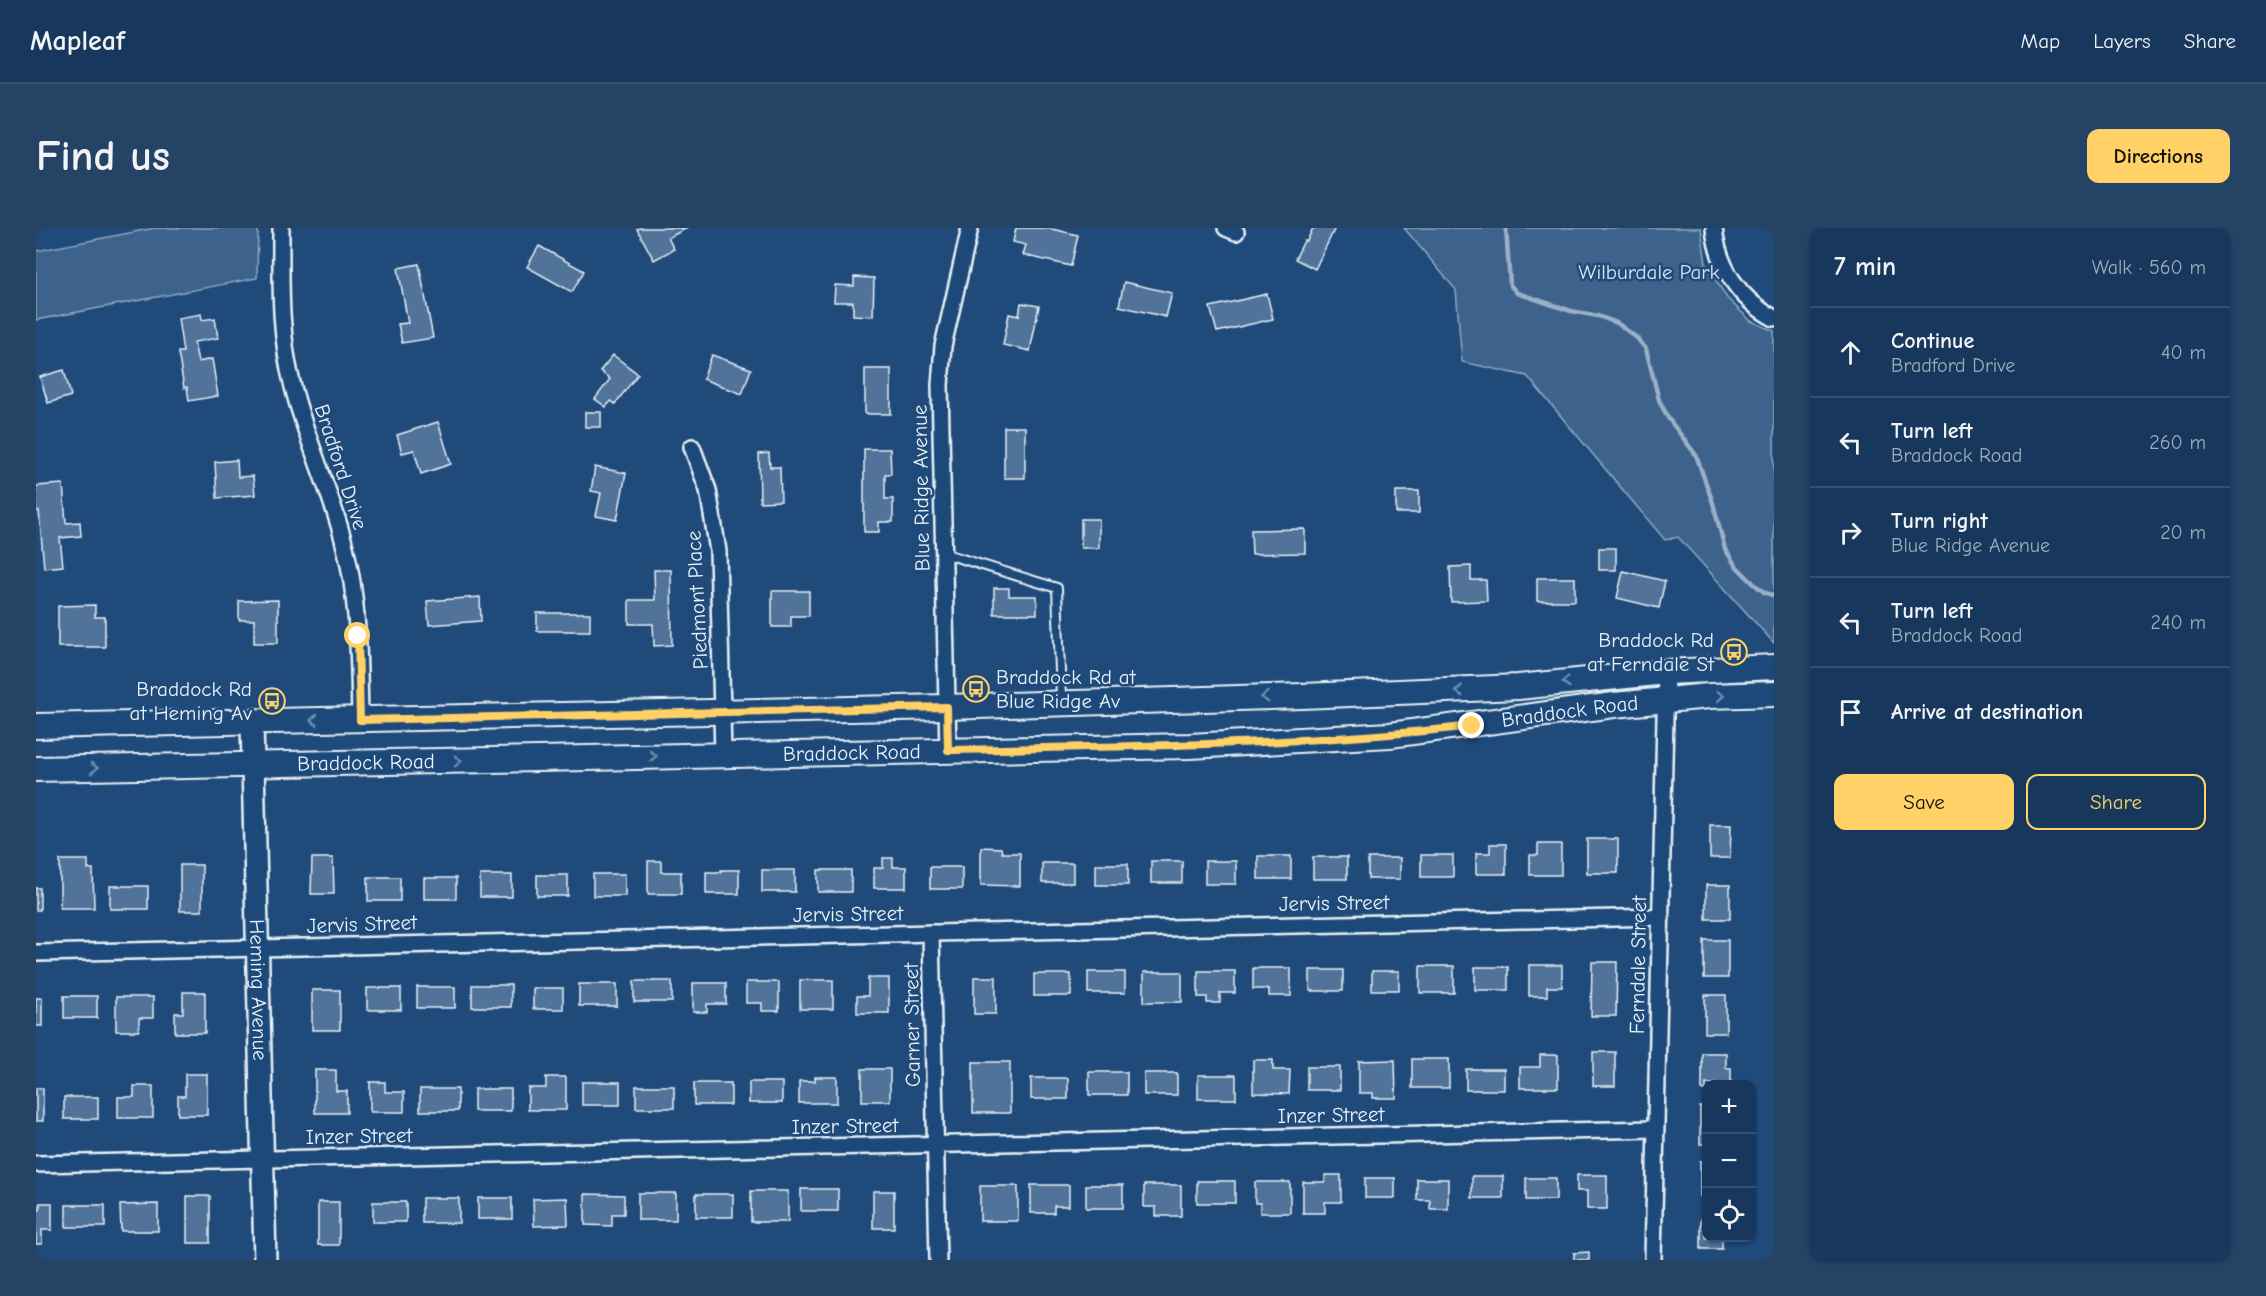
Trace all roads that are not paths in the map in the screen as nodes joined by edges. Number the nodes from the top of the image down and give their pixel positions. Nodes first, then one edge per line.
1 (281, 228) edge
2 (970, 228) edge
3 (1714, 228) edge
4 (1774, 318) edge
5 (692, 447) dead end
6 (943, 553) junction
7 (1774, 667) edge
8 (1666, 672) junction
9 (1774, 694) edge
10 (1665, 699) junction
11 (1061, 704) junction
12 (947, 707) junction
13 (722, 711) junction
14 (360, 720) junction
15 (252, 722) junction
16 (36, 726) edge
17 (948, 750) junction
18 (723, 755) junction
19 (253, 764) junction
20 (36, 769) edge
21 (1660, 917) junction
22 (932, 933) junction
23 (257, 948) junction
24 (36, 953) edge
25 (1656, 1129) junction
26 (936, 1145) junction
27 (263, 1159) junction
28 (36, 1164) edge
29 (265, 1260) edge
30 (938, 1260) edge
31 (1653, 1260) edge

1 - 14 street, Bradford Drive
2 - 6 street, Blue Ridge Avenue
3 - 4 street
5 - 13 street, Piedmont Place
6 - 11 lane
6 - 12 street, Blue Ridge Avenue
7 - 8 main road, Braddock Road
8 - 10 street, Ferndale Street
8 -> 11 main road, Braddock Road
10 -> 9 main road, Braddock Road
10 - 17 main road, Braddock Road
10 - 21 street, Ferndale Street
11 - 12 main road, Braddock Road
12 - 13 main road, Braddock Road
12 - 17 street, Blue Ridge Avenue
13 - 14 main road, Braddock Road
13 - 18 street, Piedmont Place
14 -> 15 main road, Braddock Road
15 - 16 main road, Braddock Road
15 - 19 street, Heming Avenue
17 - 18 main road, Braddock Road
19 -> 18 main road, Braddock Road
20 -> 19 main road, Braddock Road
19 - 23 street, Heming Avenue
21 - 22 street, Jervis Street
21 - 25 street, Ferndale Street
22 - 23 street, Jervis Street
22 - 26 street, Garner Street
23 - 24 street, Jervis Street
23 - 27 street, Heming Avenue
25 - 26 street, Inzer Street
25 - 31 street, Ferndale Street
26 - 27 street, Inzer Street
26 - 30 street, Garner Street
27 - 28 street, Inzer Street
27 - 29 street, Heming Avenue

